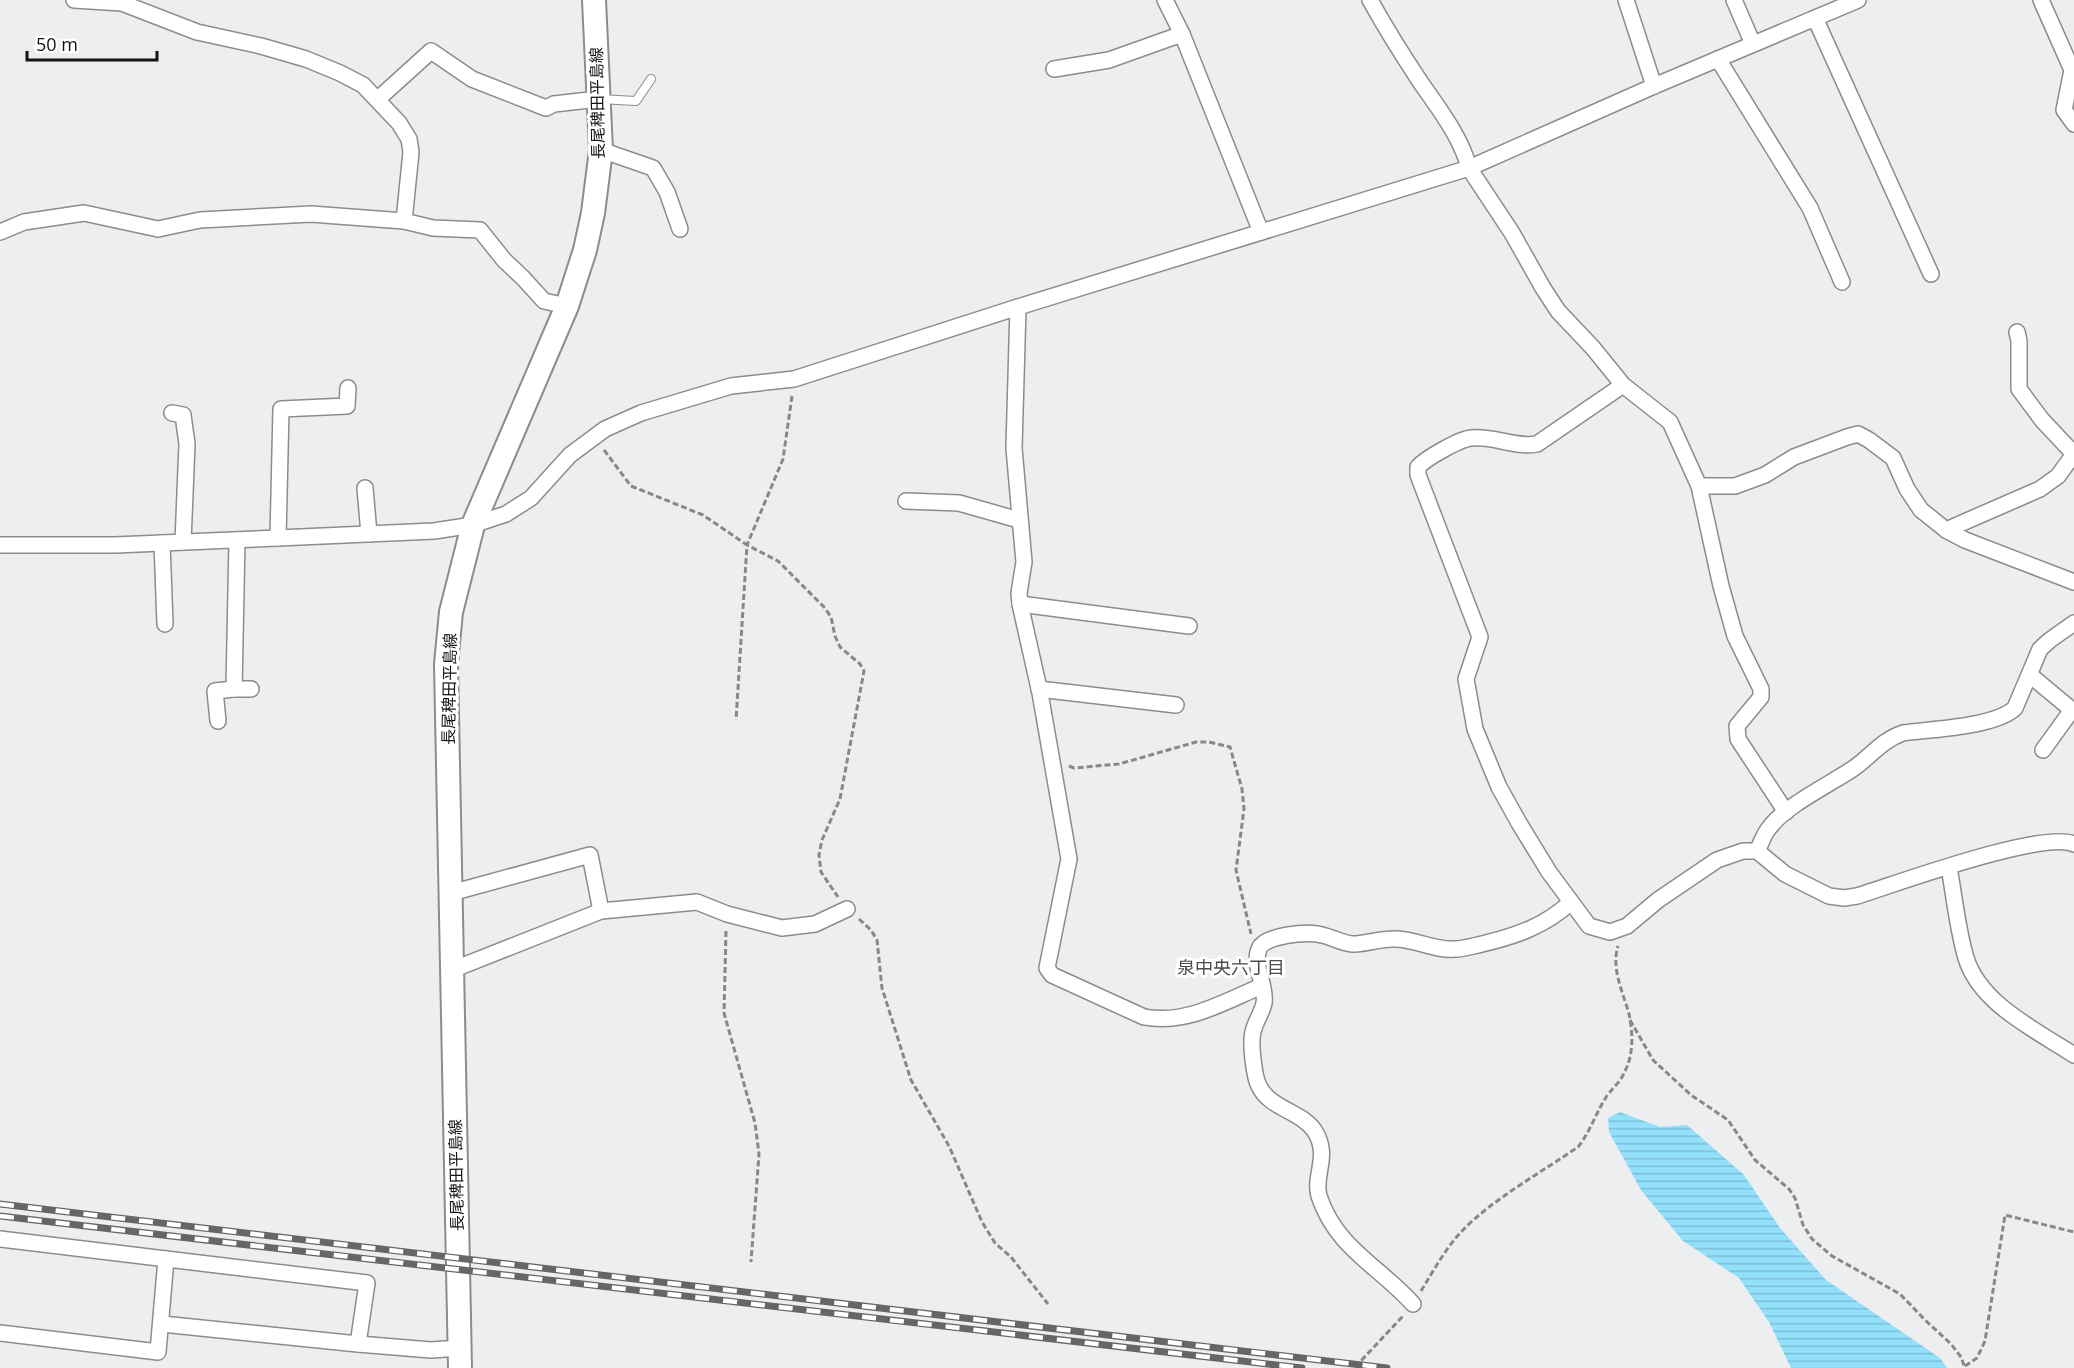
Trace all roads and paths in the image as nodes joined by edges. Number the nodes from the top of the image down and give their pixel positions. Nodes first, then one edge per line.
1 (74, 0) edge
2 (594, 0) edge
3 (1166, 0) edge
4 (1370, 0) edge
5 (1626, 0) edge
6 (1734, 0) edge
7 (1858, 0) edge
8 (2041, 0) edge
9 (1815, 18) junction
10 (1182, 34) junction
11 (1753, 44) junction
12 (1718, 59) junction
13 (1054, 69) dead end
14 (651, 79) dead end
15 (1654, 86) junction
16 (378, 99) junction
17 (598, 99) junction
18 (2074, 124) edge
19 (601, 150) junction
20 (1469, 168) junction
21 (404, 221) junction
22 (681, 229) dead end
23 (0, 232) edge
24 (1261, 232) junction
25 (1930, 274) dead end
26 (1842, 282) dead end
27 (567, 306) junction
28 (1018, 307) junction
29 (2017, 332) dead end
30 (794, 379) junction
31 (1623, 385) junction
32 (348, 388) dead end
33 (172, 413) dead end
34 (591, 440) junction
35 (2074, 454) edge
36 (1699, 486) junction
37 (365, 488) dead end
38 (906, 501) dead end
39 (1019, 520) junction
40 (473, 525) junction
41 (1946, 530) junction
42 (369, 534) junction
43 (278, 538) junction
44 (237, 540) junction
45 (183, 542) junction
46 (162, 543) junction
47 (0, 545) edge
48 (747, 545) junction
49 (2074, 582) edge
50 (1020, 604) junction
51 (2074, 623) edge
52 (165, 624) dead end
53 (1189, 626) dead end
54 (2030, 675) junction
55 (234, 689) junction
56 (251, 689) dead end
57 (1039, 689) junction
58 (1176, 705) dead end
59 (736, 720) dead end
60 (218, 721) dead end
61 (2043, 750) dead end
62 (1051, 757) junction
63 (1786, 812) junction
64 (2074, 844) edge
65 (1757, 852) junction
66 (1949, 867) junction
67 (451, 893) junction
68 (1571, 902) junction
69 (847, 909) junction
70 (601, 911) junction
71 (727, 914) junction
72 (1627, 926) junction
73 (1259, 948) junction
74 (452, 970) junction
75 (1262, 986) junction
76 (1630, 1018) junction
77 (2074, 1055) edge
78 (2074, 1232) edge
79 (0, 1239) edge
80 (166, 1259) junction
81 (751, 1262) dead end
82 (1048, 1304) dead end
83 (1413, 1304) junction
84 (162, 1324) junction
85 (0, 1334) edge
86 (358, 1344) junction
87 (460, 1358) edge
88 (1965, 1367) edge
89 (1357, 1368) edge

1 - 16 street
2 - 17 main road, 長尾稗田平島線
3 - 10 street
4 - 20 street
5 - 15 street
6 - 11 street
7 - 9 street
8 - 18 street
9 - 11 street
9 - 25 street
10 - 13 street
10 - 24 street
11 - 12 street
12 - 15 street
12 - 26 street
14 - 17 lane
15 - 20 street
16 - 17 street
16 - 21 street
17 - 19 main road, 長尾稗田平島線
19 - 22 street
19 - 27 main road, 長尾稗田平島線
20 - 24 street
20 - 31 street
21 - 23 street
21 - 27 street
24 - 28 street
27 - 40 main road, 長尾稗田平島線
28 - 30 street
28 - 39 street
29 - 35 street
30 - 34 street
30 - 48 path
31 - 36 street
31 - 68 street
32 - 43 street
33 - 45 street
34 - 40 street
34 - 48 path
35 - 41 street
36 - 41 street
36 - 63 street
37 - 42 street
38 - 39 street
39 - 50 street
40 - 42 street
40 - 67 main road, 長尾稗田平島線
41 - 49 street
42 - 43 street
43 - 44 street
44 - 45 street
44 - 55 street
45 - 46 street
46 - 47 street
46 - 52 street
48 - 59 path
48 - 69 path
50 - 53 street
50 - 57 street
51 - 54 street
54 - 61 street
54 - 63 street
55 - 56 street
55 - 60 street
57 - 58 street
57 - 62 street
62 - 73 path
62 - 75 street
63 - 65 street
64 - 66 street
65 - 66 street
65 - 72 street
66 - 77 street
67 - 70 street
67 - 74 main road, 長尾稗田平島線
68 - 72 street
68 - 73 street
69 - 71 street
69 - 82 path
70 - 71 street
70 - 74 street
71 - 81 path
72 - 76 path
73 - 75 street
74 - 87 main road, 長尾稗田平島線
75 - 83 street
76 - 83 path
76 - 88 path
78 - 88 path
79 - 80 street
80 - 84 street
80 - 86 street
83 - 89 path
84 - 85 street
84 - 86 street
86 - 87 street

